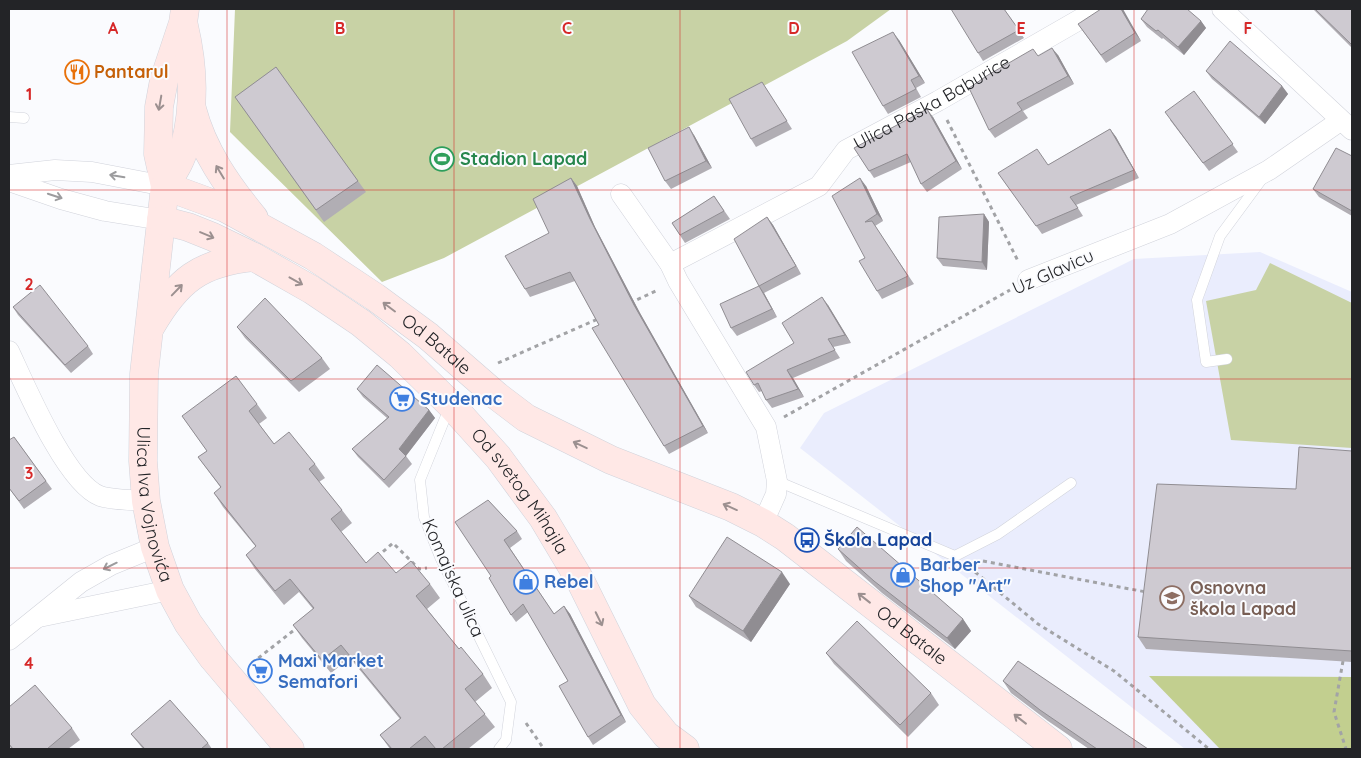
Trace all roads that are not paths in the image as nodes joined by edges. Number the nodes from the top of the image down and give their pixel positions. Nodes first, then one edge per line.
1 (1098, 9) edge
2 (1222, 9) edge
3 (184, 16) edge
4 (191, 106) junction
5 (9, 117) edge
6 (24, 118) dead end
7 (1346, 126) edge
8 (1269, 170) junction
9 (9, 175) edge
10 (9, 181) edge
11 (165, 186) junction
12 (621, 194) dead end
13 (161, 220) junction
14 (260, 225) junction
15 (254, 257) junction
16 (674, 272) junction
17 (1028, 280) road end
18 (149, 330) junction
19 (9, 351) edge
20 (1227, 359) dead end
21 (451, 405) junction
22 (777, 481) junction
23 (1072, 483) dead end
24 (146, 501) junction
25 (763, 523) junction
26 (155, 547) junction
27 (170, 590) junction
28 (34, 618) junction
29 (9, 640) edge
30 (290, 749) edge
31 (500, 749) edge
32 (685, 749) edge
33 (1058, 749) edge

1 - 16 street, Ulica Paska Baburice
2 - 7 street
3 - 4 main road
3 -> 11 main road
4 - 11 main road
14 -> 4 main road
5 - 6 lane
7 - 8 street, Uz Glavicu
8 - 17 street, Uz Glavicu
8 - 20 lane
11 -> 9 street
10 -> 13 street
11 - 13 main road, Ulica Iva Vojnovića
11 - 14 main road, Od Batale
12 - 16 street
13 -> 15 main road, Od svetog Mihajla
13 - 18 main road, Ulica Iva Vojnovića
25 -> 14 main road, Od Batale
18 -> 15 main road
15 -> 21 main road, Od svetog Mihajla
16 - 22 street
18 - 24 main road, Ulica Iva Vojnovića
19 - 24 street
21 - 31 lane, Komajska ulica
21 -> 32 main road, Od svetog Mihajla
22 - 23 lane
22 - 25 street
24 - 26 main road, Ulica Iva Vojnovića
33 -> 25 main road, Od Batale
26 - 27 main road, Ulica Iva Vojnovića
26 -> 28 street
27 - 28 street
27 - 30 main road, Ulica Iva Vojnovića
28 - 29 street

